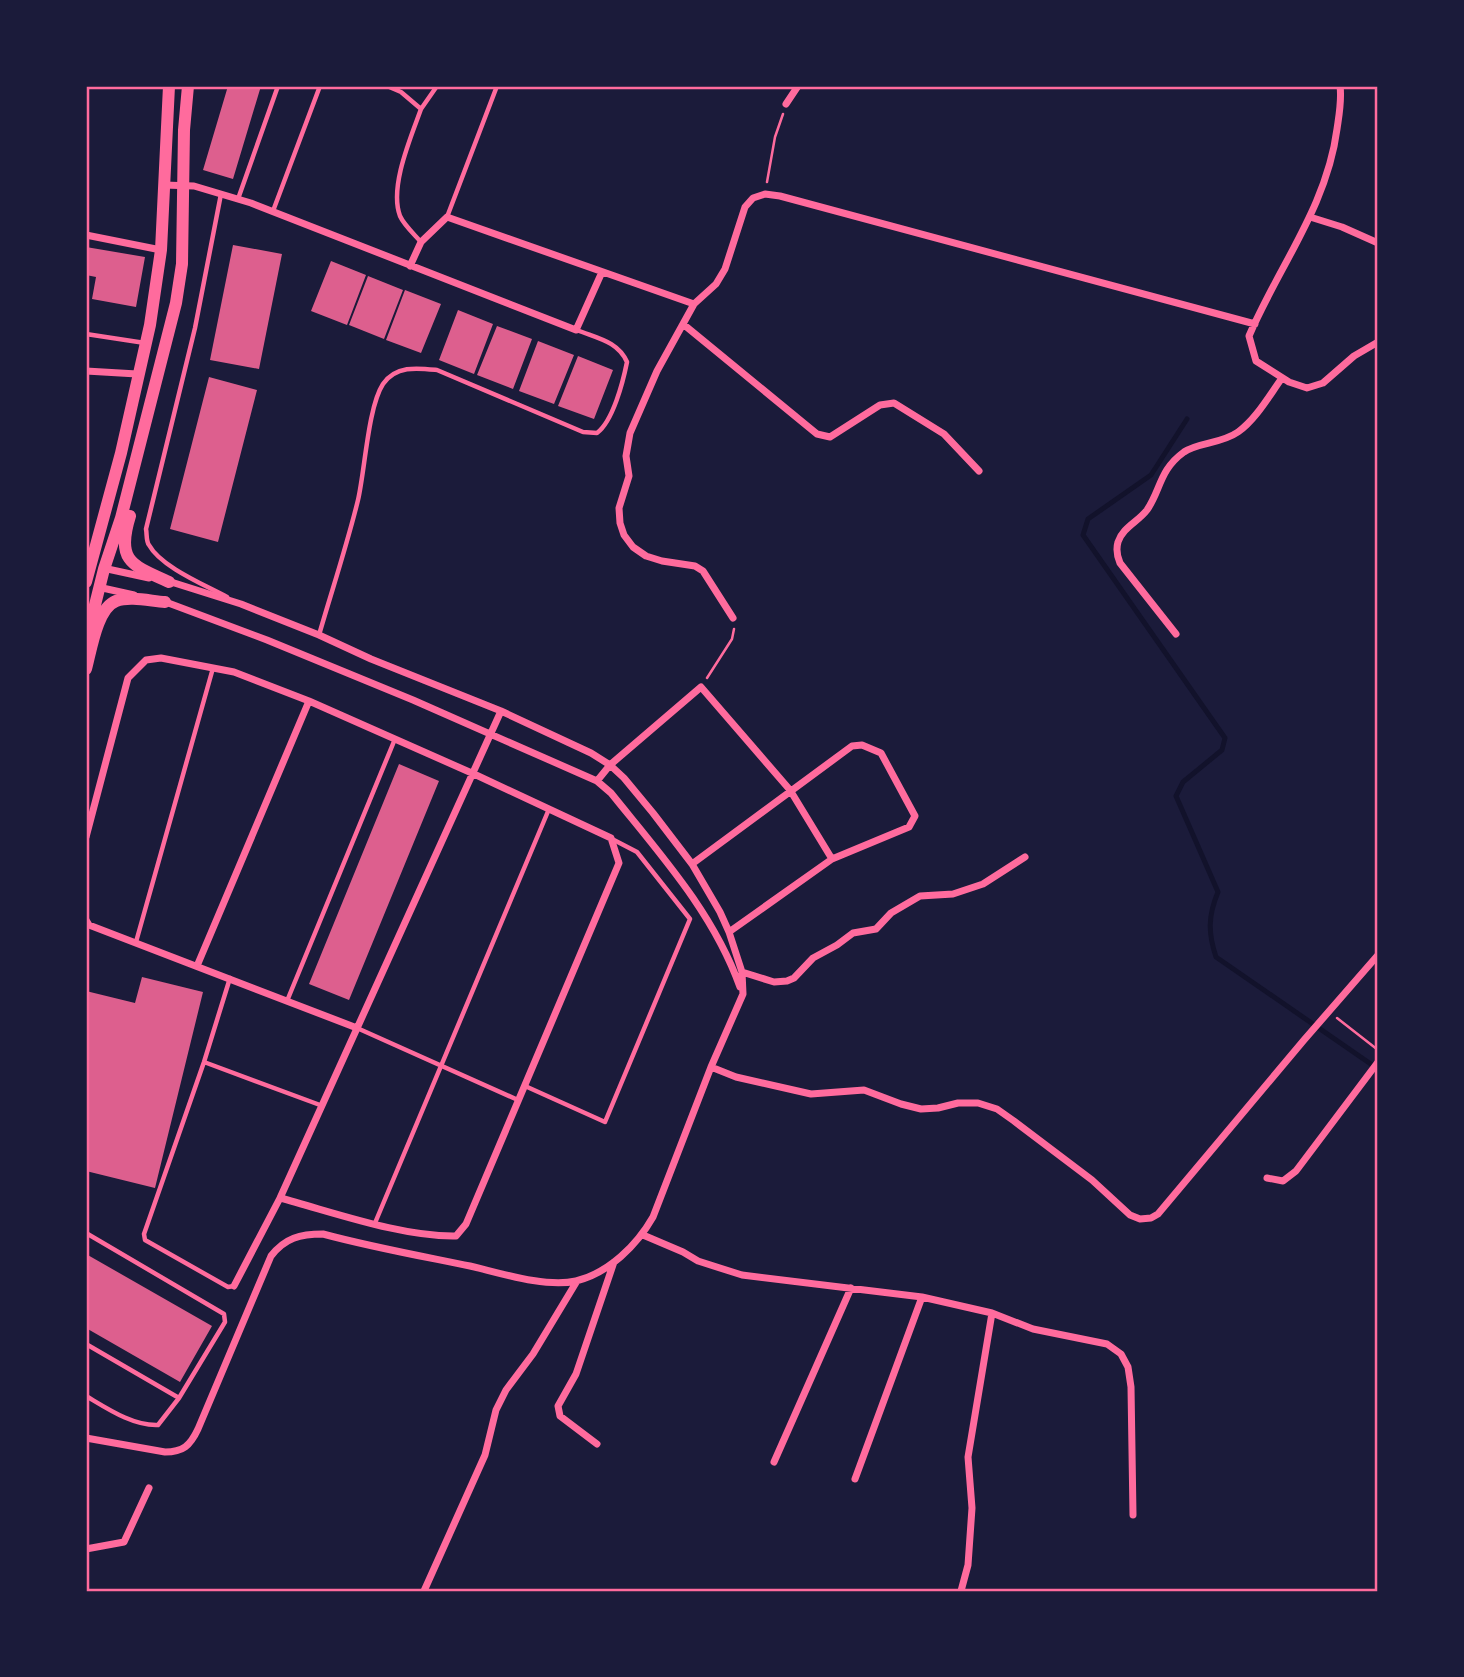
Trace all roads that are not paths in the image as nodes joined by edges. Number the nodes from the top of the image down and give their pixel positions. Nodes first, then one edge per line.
1 (161, 86) edge
2 (169, 86) edge
3 (188, 86) edge
4 (278, 86) edge
5 (320, 86) edge
6 (387, 86) edge
7 (437, 86) edge
8 (496, 86) edge
9 (798, 86) edge
10 (1340, 86) edge
11 (786, 104) road end
12 (421, 109) junction
13 (165, 138) junction
14 (185, 184) junction
15 (163, 185) junction
16 (221, 194) junction
17 (238, 199) junction
18 (273, 212) junction
19 (447, 217) junction
20 (1310, 218) junction
21 (86, 235) edge
22 (421, 242) junction
23 (1378, 243) edge
24 (161, 250) junction
25 (410, 267) junction
26 (603, 272) junction
27 (694, 304) junction
28 (682, 324) junction
29 (1255, 324) junction
30 (576, 330) junction
31 (86, 334) edge
32 (1378, 342) edge
33 (146, 344) junction
34 (163, 355) junction
35 (86, 371) edge
36 (137, 374) junction
37 (1282, 378) junction
38 (979, 471) dead end
39 (90, 566) junction
40 (104, 569) junction
41 (169, 582) junction
42 (86, 583) edge
43 (100, 587) junction
44 (165, 602) junction
45 (240, 604) junction
46 (733, 618) road end
47 (1176, 634) dead end
48 (318, 635) junction
49 (86, 636) edge
50 (213, 668) junction
51 (86, 669) edge
52 (309, 701) junction
53 (501, 711) junction
54 (491, 734) junction
55 (395, 739) junction
56 (610, 765) junction
57 (474, 774) junction
58 (597, 781) junction
59 (790, 790) junction
60 (549, 809) junction
61 (86, 837) edge
62 (611, 838) junction
63 (1025, 857) dead end
64 (832, 859) junction
65 (692, 864) junction
66 (86, 920) edge
67 (729, 932) junction
68 (136, 942) junction
69 (1378, 955) edge
70 (197, 966) junction
71 (742, 972) junction
72 (230, 978) junction
73 (743, 994) junction
74 (287, 1002) junction
75 (357, 1028) junction
76 (204, 1062) junction
77 (1378, 1062) edge
78 (441, 1066) junction
79 (710, 1067) junction
80 (525, 1086) junction
81 (519, 1100) junction
82 (320, 1105) junction
83 (1267, 1178) dead end
84 (280, 1198) junction
85 (374, 1223) junction
86 (86, 1234) edge
87 (643, 1235) junction
88 (614, 1261) junction
89 (577, 1281) junction
90 (234, 1286) joint
91 (851, 1288) junction
92 (922, 1297) junction
93 (992, 1313) junction
94 (86, 1344) edge
95 (86, 1396) edge
96 (179, 1398) junction
97 (86, 1438) edge
98 (597, 1444) dead end
99 (774, 1462) dead end
100 (855, 1479) dead end
101 (149, 1488) dead end
102 (1133, 1515) dead end
103 (86, 1549) edge
104 (424, 1591) edge
105 (961, 1591) edge

1 - 13 main road
2 - 13 main road
3 - 14 main road
4 - 17 lane
5 - 18 lane
6 - 12 lane
7 - 12 lane
8 - 19 lane
9 - 11 street
10 - 20 street
12 - 22 lane
13 - 15 main road
14 - 15 street
14 - 16 street
14 - 34 main road
15 - 24 main road
16 - 17 street
16 - 45 lane
17 - 18 street
18 - 25 street
19 - 22 street
19 - 26 street
20 - 23 street
20 - 29 street
21 - 24 street
22 - 25 street
24 - 33 main road
25 - 30 street
26 - 27 street
26 - 30 street
27 - 28 street
27 - 29 street
28 - 38 street
28 - 46 street
29 - 37 street
30 - 48 lane
31 - 33 lane
32 - 37 street
33 - 36 main road
34 - 40 main road
34 - 41 main road
35 - 36 street
36 - 39 main road
37 - 47 street
39 - 40 street
39 - 42 main road
40 - 41 street
40 - 43 main road
41 - 45 street
42 - 43 street
43 - 44 street
43 - 49 main road
44 - 51 main road
44 - 54 street
45 - 48 street
48 - 53 street
50 - 52 street
50 - 61 street
50 - 68 lane
52 - 55 street
52 - 70 street
53 - 54 street
53 - 56 street
54 - 57 street
54 - 58 street
55 - 57 street
55 - 74 lane
56 - 58 street
56 - 59 street
56 - 65 street
57 - 60 street
57 - 75 street
58 - 73 street
59 - 64 street
59 - 64 street
59 - 65 street
60 - 62 street
60 - 78 lane
62 - 80 street
62 - 80 lane
63 - 71 street
64 - 67 street
65 - 67 street
66 - 68 street
67 - 71 street
68 - 70 street
69 - 79 street
70 - 72 street
71 - 73 street
72 - 74 street
72 - 76 lane
73 - 79 street
74 - 75 street
75 - 78 lane
75 - 82 street
76 - 82 lane
76 - 90 lane
77 - 83 street
78 - 81 lane
78 - 85 lane
79 - 87 street
80 - 81 street
81 - 85 street
82 - 84 street
84 - 85 street
84 - 90 street
86 - 96 lane
87 - 88 street
87 - 91 street
88 - 89 street
88 - 98 street
89 - 97 street
89 - 104 street
91 - 92 street
91 - 99 street
92 - 93 street
92 - 100 street
93 - 102 street
93 - 105 street
94 - 96 lane
95 - 96 lane
101 - 103 street

